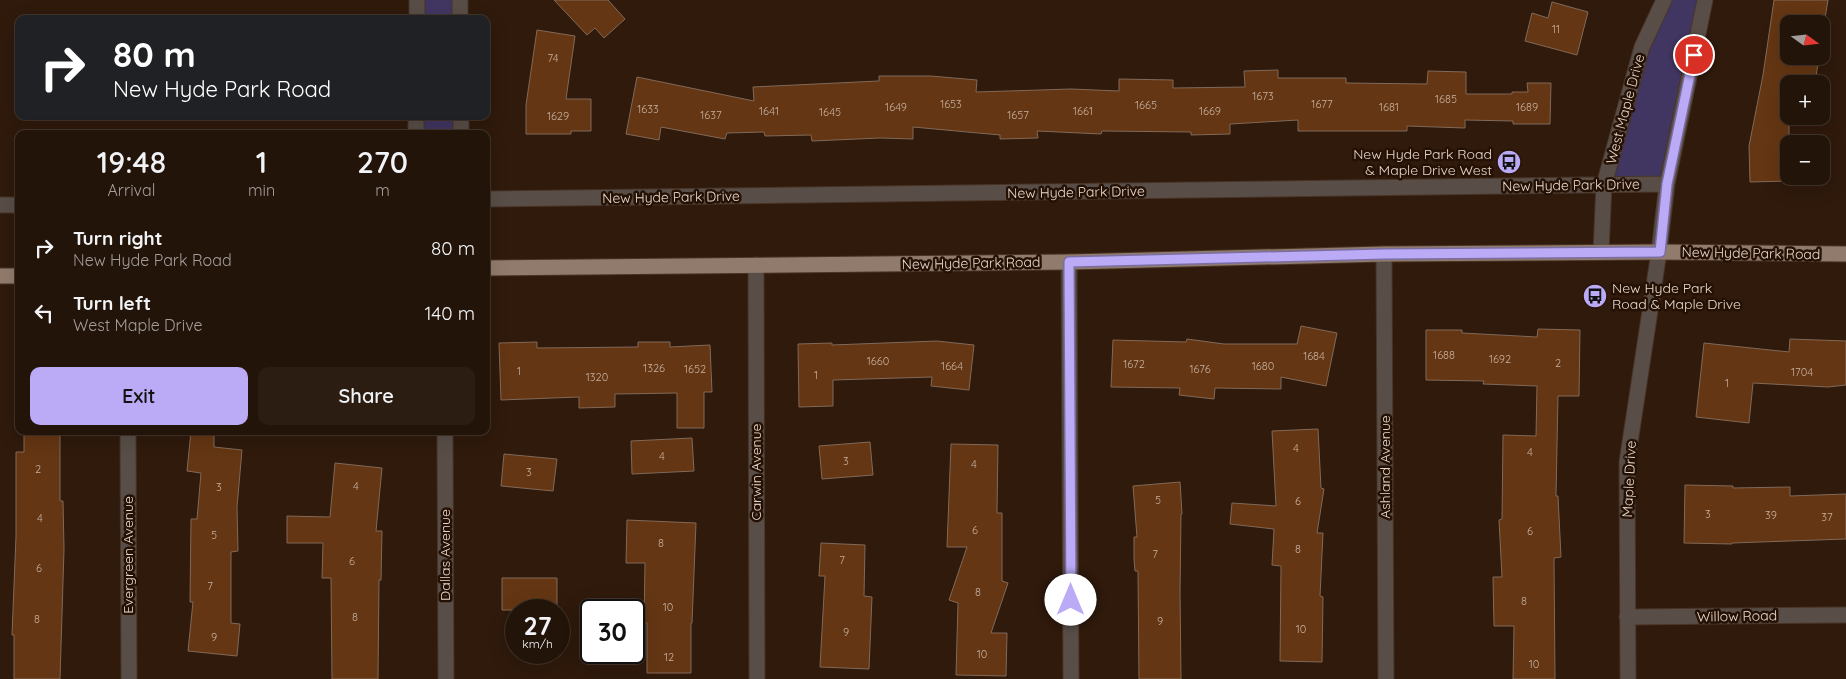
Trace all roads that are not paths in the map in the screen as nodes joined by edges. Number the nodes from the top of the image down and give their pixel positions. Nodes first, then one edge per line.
1 (417, 0) edge
2 (460, 0) edge
3 (1664, 0) edge
4 (1705, 0) edge
5 (417, 15) edge
6 (460, 15) edge
7 (1667, 184) junction
8 (1604, 185) junction
9 (490, 199) edge
10 (0, 205) edge
11 (15, 205) edge
12 (1601, 252) junction
13 (1660, 252) junction
14 (1384, 254) junction
15 (1846, 254) edge
16 (1069, 262) junction
17 (756, 265) junction
18 (490, 268) edge
19 (0, 276) edge
20 (15, 276) edge
21 (128, 435) edge
22 (445, 435) edge
23 (1846, 615) edge
24 (1627, 617) junction
25 (129, 679) edge
26 (446, 679) edge
27 (757, 679) edge
28 (1071, 679) edge
29 (1386, 679) edge
30 (1628, 679) edge

1 - 5 street
2 - 6 street
3 - 8 street, West Maple Drive
4 - 7 street
7 - 8 street, New Hyde Park Drive
7 - 13 street
8 - 9 street, New Hyde Park Drive
8 - 12 street, West Maple Drive
10 - 11 street
12 - 13 main road, New Hyde Park Road
12 - 14 main road, New Hyde Park Road
13 - 15 main road, New Hyde Park Road
13 - 24 street, Maple Drive
14 - 16 main road, New Hyde Park Road
14 - 29 street, Ashland Avenue
16 - 17 main road, New Hyde Park Road
16 - 28 street
17 - 18 main road, New Hyde Park Road
17 - 27 street, Carwin Avenue
19 - 20 main road
21 - 25 street, Evergreen Avenue
22 - 26 street, Dallas Avenue
23 - 24 street, Willow Road
24 - 30 street, Maple Drive

